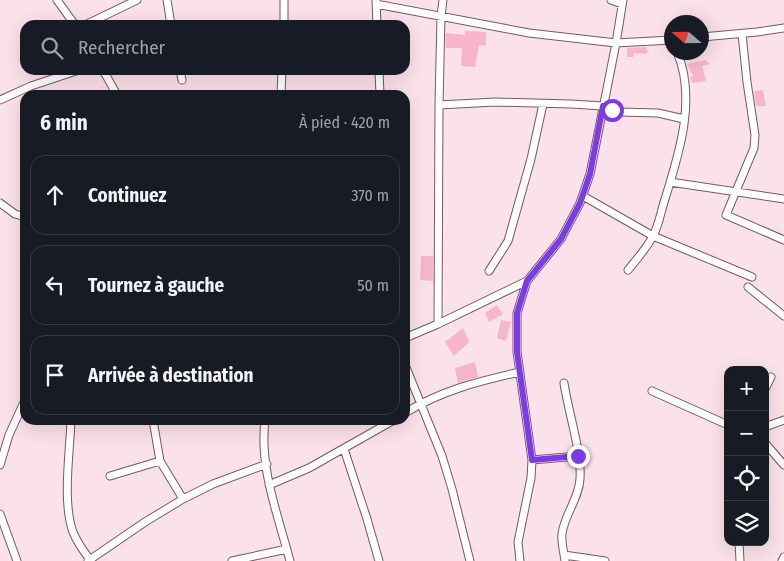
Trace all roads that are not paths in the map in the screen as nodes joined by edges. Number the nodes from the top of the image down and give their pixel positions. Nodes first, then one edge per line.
1 (57, 0) edge
2 (137, 0) edge
3 (167, 0) edge
4 (284, 0) edge
5 (443, 0) edge
6 (610, 0) edge
7 (376, 2) edge
8 (622, 2) edge
9 (441, 16) junction
10 (71, 20) edge
11 (95, 20) edge
12 (170, 20) edge
13 (284, 20) edge
14 (377, 20) edge
15 (784, 28) edge
16 (742, 34) junction
17 (709, 36) edge
18 (664, 40) edge
19 (616, 43) junction
20 (681, 60) edge
21 (63, 75) edge
22 (106, 75) edge
23 (181, 75) edge
24 (282, 75) edge
25 (379, 75) edge
26 (182, 80) dead end
27 (22, 90) edge
28 (114, 90) edge
29 (281, 90) edge
30 (380, 90) edge
31 (20, 91) edge
32 (0, 100) edge
33 (543, 104) junction
34 (439, 105) junction
35 (603, 106) junction
36 (684, 118) junction
37 (670, 182) junction
38 (736, 193) junction
39 (583, 196) junction
40 (784, 199) edge
41 (0, 202) edge
42 (20, 216) edge
43 (653, 236) junction
44 (784, 240) edge
45 (628, 270) dead end
46 (489, 271) dead end
47 (752, 277) dead end
48 (527, 281) junction
49 (748, 287) dead end
50 (784, 316) edge
51 (438, 324) junction
52 (410, 336) edge
53 (520, 372) junction
54 (410, 377) edge
55 (771, 377) dead end
56 (769, 381) edge
57 (564, 384) dead end
58 (652, 391) dead end
59 (421, 403) junction
60 (410, 410) edge
61 (20, 411) edge
62 (784, 420) edge
63 (724, 423) edge
64 (71, 425) edge
65 (154, 425) edge
66 (265, 425) edge
67 (385, 425) edge
68 (769, 426) edge
69 (769, 448) edge
70 (344, 449) junction
71 (578, 456) junction
72 (532, 460) junction
73 (160, 461) junction
74 (266, 464) junction
75 (0, 465) edge
76 (784, 465) edge
77 (110, 476) dead end
78 (269, 485) junction
79 (183, 499) junction
80 (0, 514) edge
81 (739, 546) edge
82 (287, 550) junction
83 (784, 557) edge
84 (564, 558) edge
85 (90, 560) edge
86 (17, 561) edge
87 (232, 561) edge
88 (290, 561) edge
89 (379, 561) edge
90 (470, 561) edge
91 (520, 561) edge
92 (605, 561) edge
93 (740, 561) edge
94 (782, 561) edge

1 - 10 street
2 - 11 street
3 - 12 street
4 - 13 street
5 - 9 street
6 - 8 street
7 - 9 street
7 - 14 street
8 - 19 street
9 - 19 street
9 - 34 street
15 - 16 street
16 - 17 street
16 - 38 street
18 - 19 street
19 - 35 street
20 - 36 street
21 - 27 street
22 - 28 street
23 - 26 street
24 - 29 street
25 - 30 street
31 - 32 street
33 - 34 street
33 - 35 street
33 - 46 street
34 - 51 street
35 - 36 street
35 - 39 street
36 - 37 street
37 - 38 street
37 - 43 street
38 - 40 street
38 - 44 street
39 - 43 street
39 - 48 street
41 - 42 street
43 - 45 street
43 - 47 street
48 - 51 street
48 - 53 street
49 - 50 street
51 - 52 street
53 - 59 street
53 - 72 street
54 - 59 street
55 - 56 street
57 - 71 street
58 - 63 street
59 - 60 street
59 - 90 street
61 - 75 street
62 - 68 street
64 - 85 street
65 - 73 street
66 - 74 street
67 - 70 street
69 - 76 street
70 - 78 street
70 - 89 street
71 - 72 street
71 - 84 street
72 - 91 street
73 - 77 street
73 - 79 street
74 - 78 street
74 - 79 street
78 - 82 street
79 - 85 street
80 - 86 street
81 - 93 street
82 - 87 street
82 - 88 street
83 - 94 street
84 - 92 street

